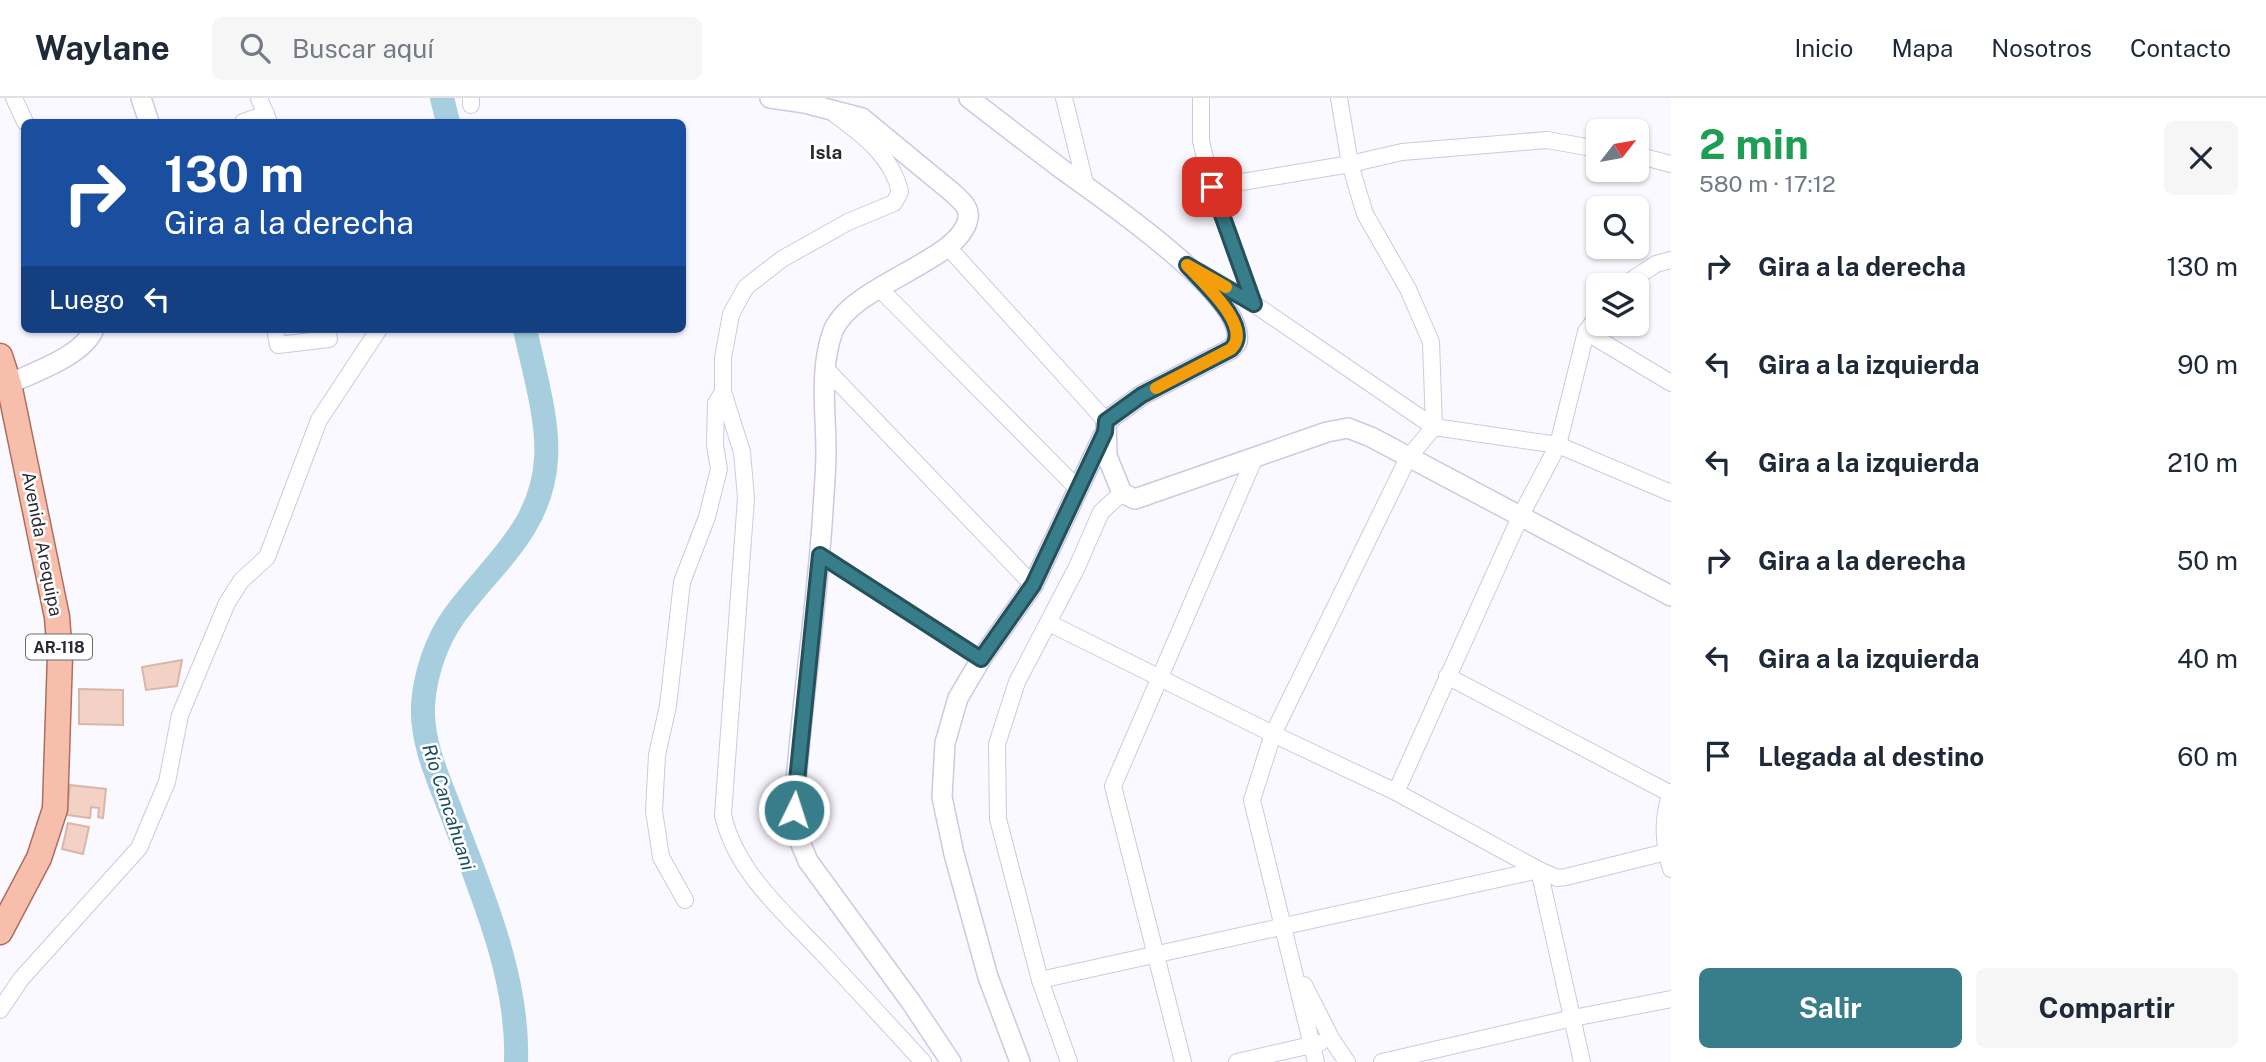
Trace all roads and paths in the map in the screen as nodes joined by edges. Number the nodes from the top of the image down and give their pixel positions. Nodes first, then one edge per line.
1 (14, 98) edge
2 (141, 98) edge
3 (259, 98) edge
4 (770, 98) edge
5 (970, 98) edge
6 (1064, 98) edge
7 (1201, 98) edge
8 (1339, 98) edge
9 (828, 109) junction
10 (268, 118) edge
11 (23, 119) edge
12 (148, 119) edge
13 (1586, 147) edge
14 (1649, 158) edge
15 (1350, 164) junction
16 (1671, 164) edge
17 (1086, 187) junction
18 (1212, 187) junction
19 (947, 246) junction
20 (1664, 262) edge
21 (1187, 265) junction
22 (1671, 272) edge
23 (1645, 273) edge
24 (879, 288) junction
25 (1254, 304) junction
26 (92, 333) edge
27 (276, 333) edge
28 (328, 333) edge
29 (376, 333) edge
30 (1586, 336) edge
31 (1594, 336) edge
32 (0, 356) edge
33 (825, 368) junction
34 (1671, 383) edge
35 (9, 384) junction
36 (723, 391) junction
37 (1106, 426) junction
38 (1434, 428) junction
39 (1558, 445) junction
40 (1255, 457) junction
41 (1408, 458) junction
42 (1079, 490) junction
43 (1122, 493) junction
44 (1671, 494) edge
45 (1520, 517) junction
46 (820, 555) junction
47 (1033, 585) junction
48 (1671, 596) edge
49 (1049, 623) junction
50 (981, 659) junction
51 (1447, 676) junction
52 (1160, 677) junction
53 (1273, 734) junction
54 (1396, 792) junction
55 (1671, 793) edge
56 (1666, 852) junction
57 (1671, 869) edge
58 (1539, 870) junction
59 (685, 900) dead end
60 (1283, 927) junction
61 (0, 932) edge
62 (1156, 955) junction
63 (1291, 961) junction
64 (1040, 980) junction
65 (1671, 999) edge
66 (0, 1010) edge
67 (1573, 1018) junction
68 (1332, 1040) junction
69 (1312, 1044) junction
70 (923, 1062) edge
71 (951, 1062) edge
72 (1020, 1062) edge
73 (1069, 1062) edge
74 (1183, 1062) edge
75 (1237, 1062) edge
76 (1317, 1062) edge
77 (1347, 1062) edge
78 (1382, 1062) edge
79 (1582, 1062) edge

1 - 11 street
2 - 12 street
3 - 10 street
4 - 9 street
5 - 17 street
6 - 17 street
7 - 18 street
8 - 15 street
9 - 19 street
9 - 36 street
13 - 15 street
14 - 16 street
15 - 18 street
15 - 38 street
17 - 21 street
18 - 25 street
19 - 24 street
19 - 37 street
20 - 22 street
20 - 23 street
21 - 25 street
21 - 37 street
24 - 33 street
24 - 42 street
25 - 38 street
26 - 35 street
27 - 28 street
29 - 66 street
30 - 39 street
31 - 34 street
32 - 35 main road, Avenida Arequipa / AR-118
33 - 46 street
33 - 47 street
35 - 61 main road, Avenida Arequipa / AR-118
36 - 59 street
36 - 70 street
37 - 42 street
37 - 43 street
38 - 39 street
38 - 41 street
39 - 44 street
39 - 45 street
40 - 41 street
40 - 43 street
40 - 52 street
41 - 45 street
41 - 53 street
42 - 47 street
43 - 49 street
45 - 48 street
45 - 51 street
46 - 50 street
46 - 71 street
47 - 50 street
49 - 52 street
49 - 64 street
50 - 72 street
51 - 54 street
51 - 55 street
52 - 53 street
52 - 62 street
53 - 54 street
53 - 60 street
54 - 58 street
55 - 56 street
56 - 57 street
56 - 58 street
58 - 60 street
58 - 67 street
60 - 62 street
60 - 63 street
62 - 64 street
62 - 74 street
63 - 68 street
63 - 69 street
64 - 73 street
65 - 67 street
67 - 78 street
67 - 79 street
68 - 69 street
68 - 77 street
69 - 75 street
69 - 76 street

